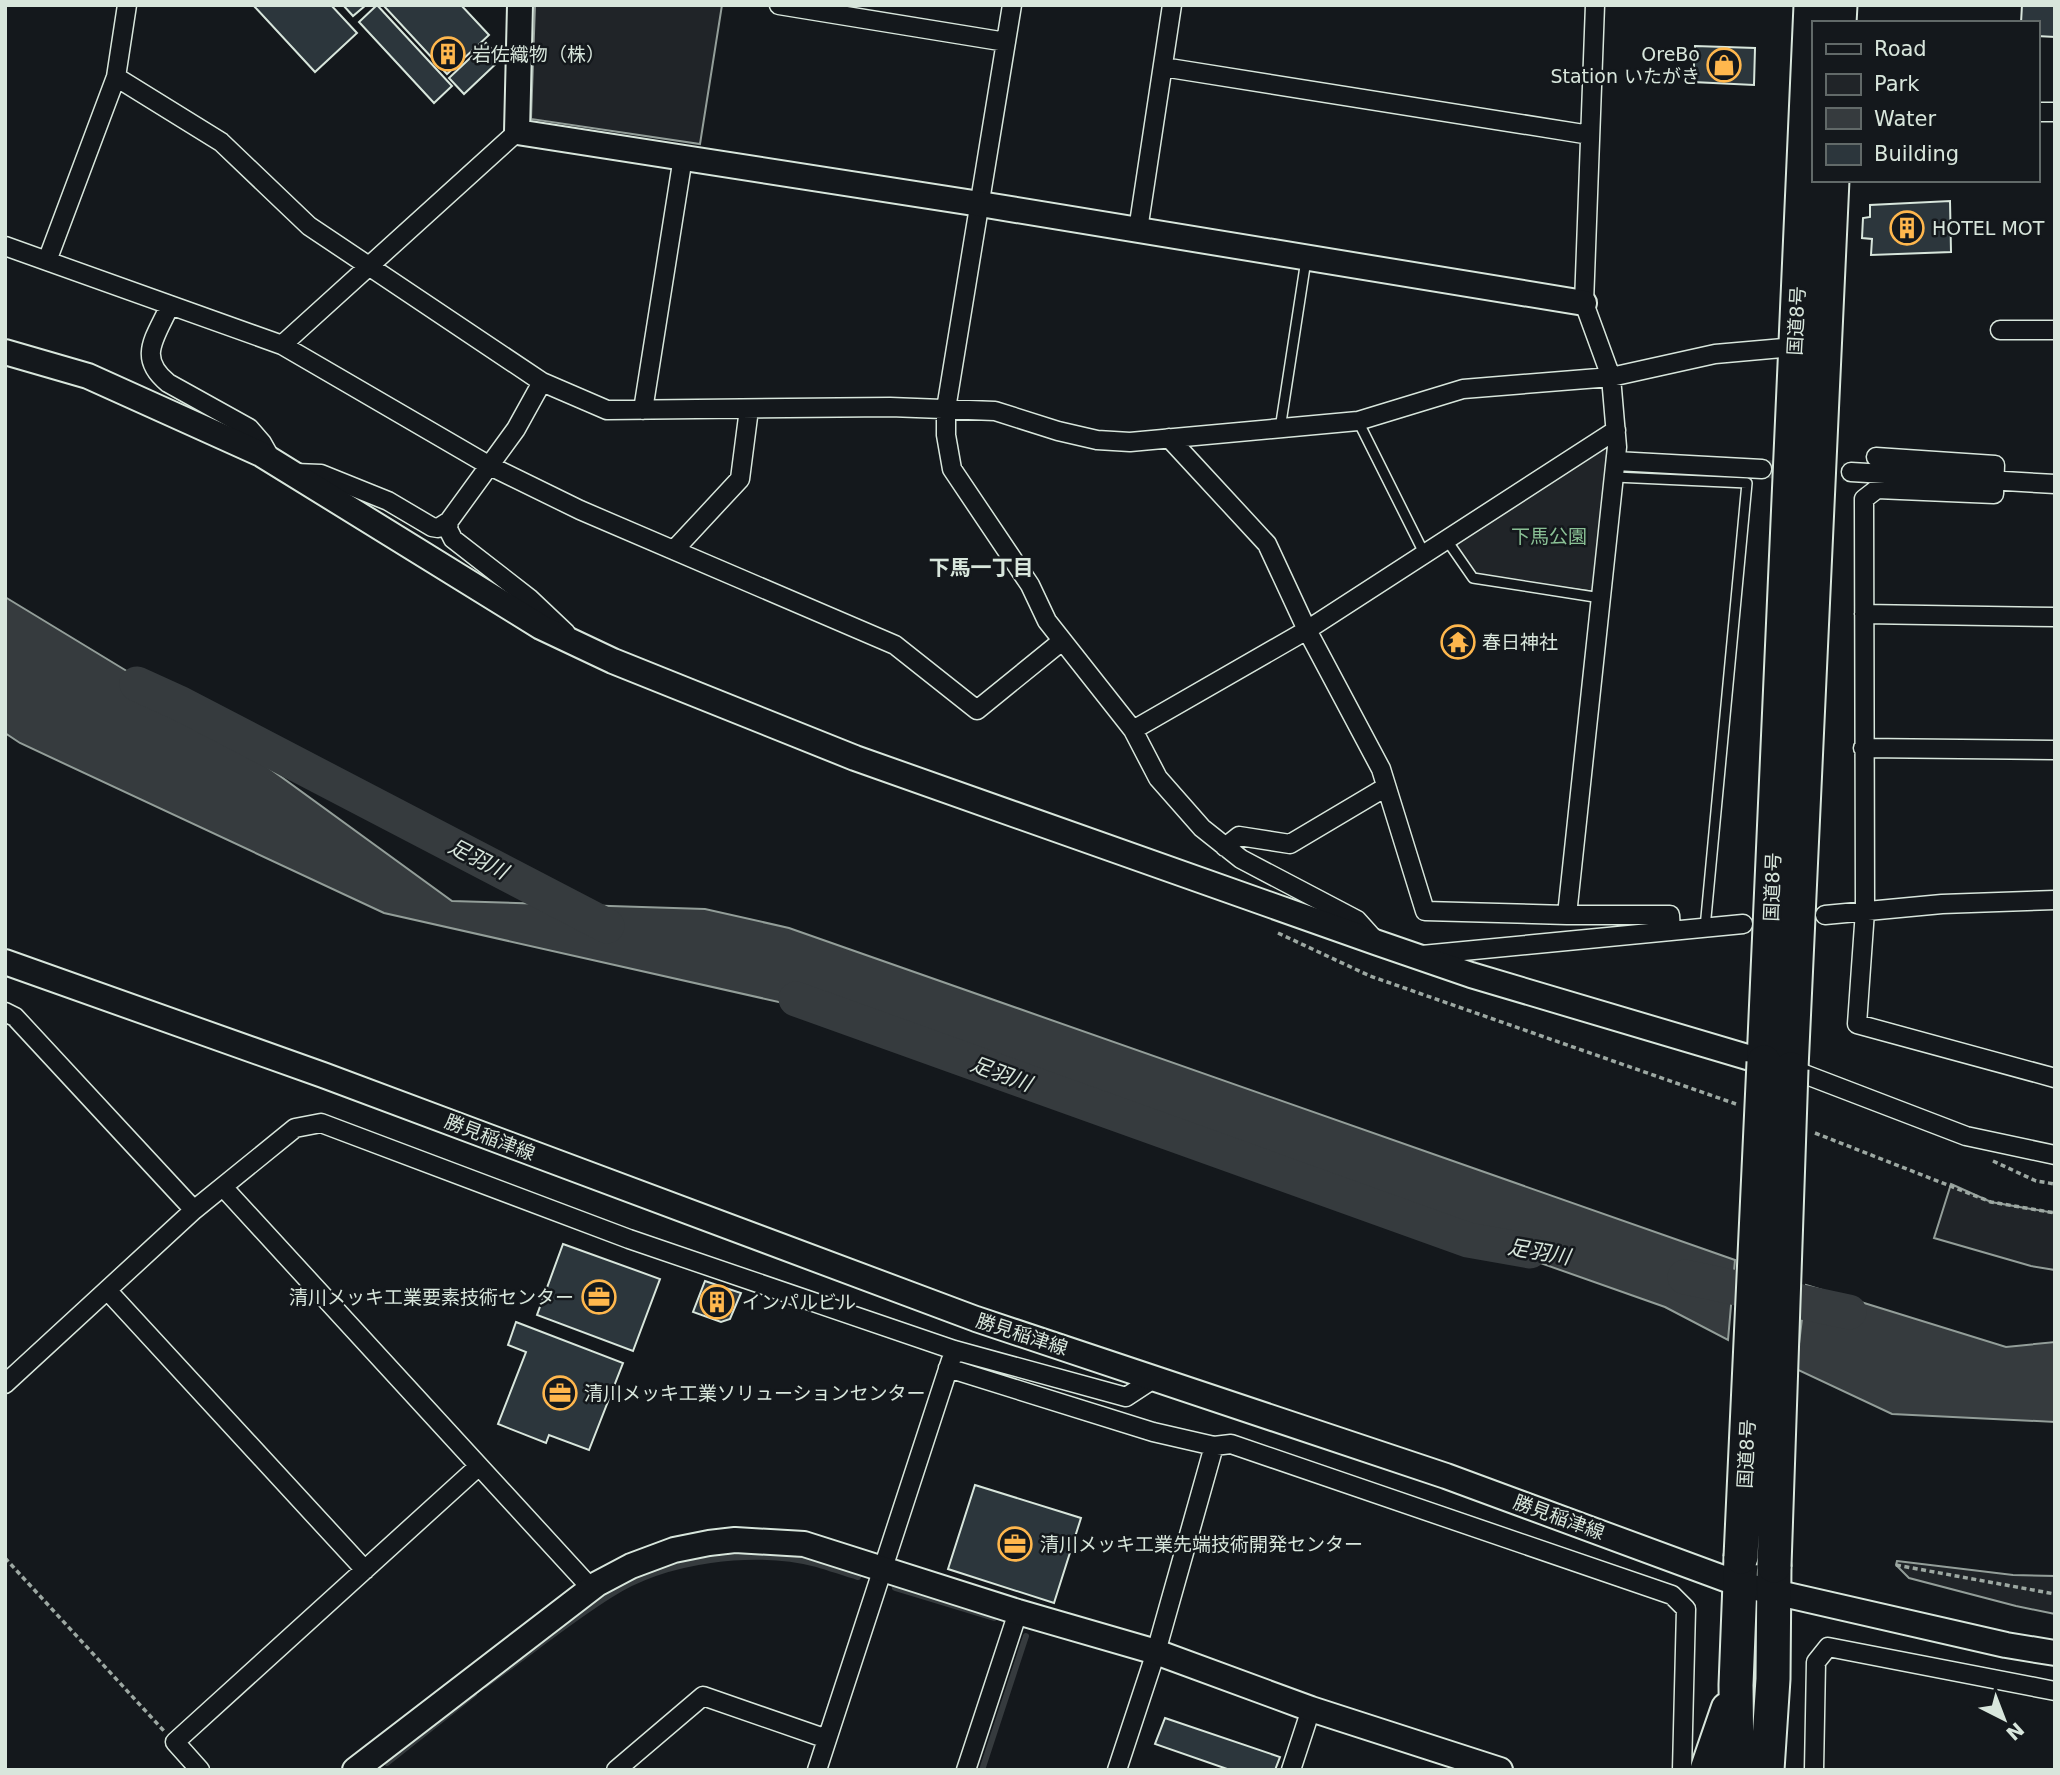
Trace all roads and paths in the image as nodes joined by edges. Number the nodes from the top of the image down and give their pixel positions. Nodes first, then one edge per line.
1 (127, 5) edge
2 (520, 5) edge
3 (779, 5) edge
4 (1012, 5) edge
5 (1172, 5) edge
6 (1595, 5) edge
7 (1811, 5) edge
8 (850, 11) edge
9 (1006, 41) junction
10 (1163, 67) junction
11 (116, 77) junction
12 (517, 132) junction
13 (1590, 135) junction
14 (683, 158) junction
15 (1832, 182) edge
16 (980, 204) junction
17 (1138, 230) junction
18 (5, 246) edge
19 (1306, 259) junction
20 (47, 261) junction
21 (370, 267) junction
22 (1584, 303) junction
23 (170, 305) junction
24 (2000, 330) dead end
25 (2055, 330) edge
26 (282, 345) junction
27 (1795, 346) junction
28 (5, 352) edge
29 (1611, 377) junction
30 (542, 382) junction
31 (749, 409) junction
32 (643, 410) junction
33 (946, 410) junction
34 (1359, 421) junction
35 (1280, 429) junction
36 (1616, 430) junction
37 (1169, 438) junction
38 (1876, 457) dead end
39 (282, 466) junction
40 (490, 466) junction
41 (1615, 469) junction
42 (1762, 469) tunnel mouth
43 (1852, 472) tunnel mouth
44 (1996, 480) junction
45 (2055, 484) edge
46 (449, 521) junction
47 (1446, 539) junction
48 (674, 550) junction
49 (1424, 553) junction
50 (1601, 598) junction
51 (1864, 614) junction
52 (2055, 617) edge
53 (1307, 629) junction
54 (1062, 641) junction
55 (578, 645) junction
56 (1133, 730) junction
57 (1863, 748) junction
58 (2055, 750) edge
59 (1386, 787) junction
60 (1226, 847) junction
61 (2055, 900) edge
62 (1865, 911) junction
63 (1567, 915) junction
64 (1825, 915) dead end
65 (1742, 924) dead end
66 (1705, 928) junction
67 (1270, 929) dead end
68 (1671, 931) junction
69 (1378, 943) junction
70 (1415, 956) junction
71 (7, 963) edge
72 (5, 1013) edge
73 (1778, 1065) junction
74 (2055, 1078) edge
75 (1748, 1108) dead end
76 (1810, 1131) dead end
77 (2055, 1155) edge
78 (223, 1187) junction
79 (194, 1210) junction
80 (2055, 1213) edge
81 (107, 1290) junction
82 (954, 1350) junction
83 (948, 1368) junction
84 (1155, 1378) junction
85 (5, 1384) edge
86 (1214, 1446) junction
87 (479, 1466) junction
88 (5, 1558) edge
89 (1896, 1566) dead end
90 (883, 1567) junction
91 (365, 1570) junction
92 (1740, 1570) junction
93 (1773, 1578) junction
94 (591, 1588) junction
95 (2055, 1594) edge
96 (1018, 1612) junction
97 (1156, 1652) junction
98 (2055, 1653) edge
99 (2055, 1680) edge
100 (1736, 1685) junction
101 (2025, 1685) junction
102 (2055, 1691) edge
103 (1311, 1709) junction
104 (827, 1739) junction
105 (175, 1742) junction
106 (1777, 1768) edge
107 (200, 1770) edge
108 (355, 1770) edge
109 (616, 1770) edge
110 (817, 1770) edge
111 (966, 1770) edge
112 (1117, 1770) edge
113 (1291, 1770) edge
114 (1500, 1770) edge
115 (1682, 1770) edge
116 (1707, 1770) edge

1 - 11 street
2 - 12 street
3 - 8 street
4 - 9 street
5 - 10 street
6 - 13 street
7 - 27 highway, 国道8号
8 - 9 street
9 - 16 street
10 - 13 street
10 - 17 street
11 - 20 street
11 - 21 street
12 - 14 street
12 - 21 street
13 - 22 street
14 - 16 street
14 - 32 street
15 - 73 highway, 国道8号
16 - 17 street
16 - 33 street
17 - 19 street
18 - 20 street
19 - 22 street
19 - 35 lane
20 - 23 street
21 - 26 street
21 - 30 street
22 - 29 street
23 - 26 street
23 - 39 street
24 - 25 street
26 - 40 street
27 - 29 street
27 - 73 highway, 国道8号
28 - 39 street
29 - 34 street
29 - 36 street
30 - 32 street
30 - 40 street
31 - 32 street
31 - 33 street
31 - 48 street
33 - 37 street
33 - 54 street
34 - 35 street
34 - 49 lane
35 - 37 street
36 - 41 street
36 - 47 street
37 - 53 street
38 - 44 street
39 - 46 street
39 - 55 street
40 - 46 street
40 - 48 street
41 - 42 street
41 - 50 street
41 - 66 lane
43 - 44 street
44 - 45 street
44 - 51 street
46 - 55 street
47 - 49 street
47 - 50 lane
48 - 54 street
49 - 53 street
50 - 63 street
51 - 52 street
51 - 57 street
53 - 56 street
53 - 59 street
54 - 56 street
55 - 69 street
56 - 60 street
57 - 58 street
57 - 62 street
59 - 60 street
59 - 63 street
60 - 69 street
61 - 62 street
62 - 64 street
62 - 74 street
63 - 68 street
65 - 66 street
66 - 68 street
67 - 75 path
68 - 70 street
69 - 70 street
70 - 73 street
71 - 84 street, 勝見稲津線
72 - 79 street
73 - 77 street
73 - 92 highway, 国道8号, bridge
73 - 93 highway, 国道8号, bridge
76 - 80 path
78 - 79 street
78 - 82 street
78 - 87 street
79 - 81 street
81 - 85 street
81 - 91 street
82 - 83 street
82 - 84 street
83 - 86 street
83 - 90 street
84 - 92 street, 勝見稲津線
86 - 97 street
86 - 115 street
87 - 91 street
87 - 94 street
88 - 105 path
89 - 95 path
90 - 94 street
90 - 96 street
90 - 104 street
91 - 105 street
92 - 93 street, 勝見稲津線
92 - 100 highway, 国道8号
93 - 98 street, 勝見稲津線
93 - 106 highway, 国道8号
94 - 108 street
96 - 97 street
96 - 111 street
97 - 103 street
97 - 112 street
99 - 101 street
100 - 106 highway, 国道8号
100 - 116 highway
101 - 102 street
101 - 106 street
103 - 113 street
103 - 114 street
104 - 109 street
104 - 110 street
105 - 107 street

